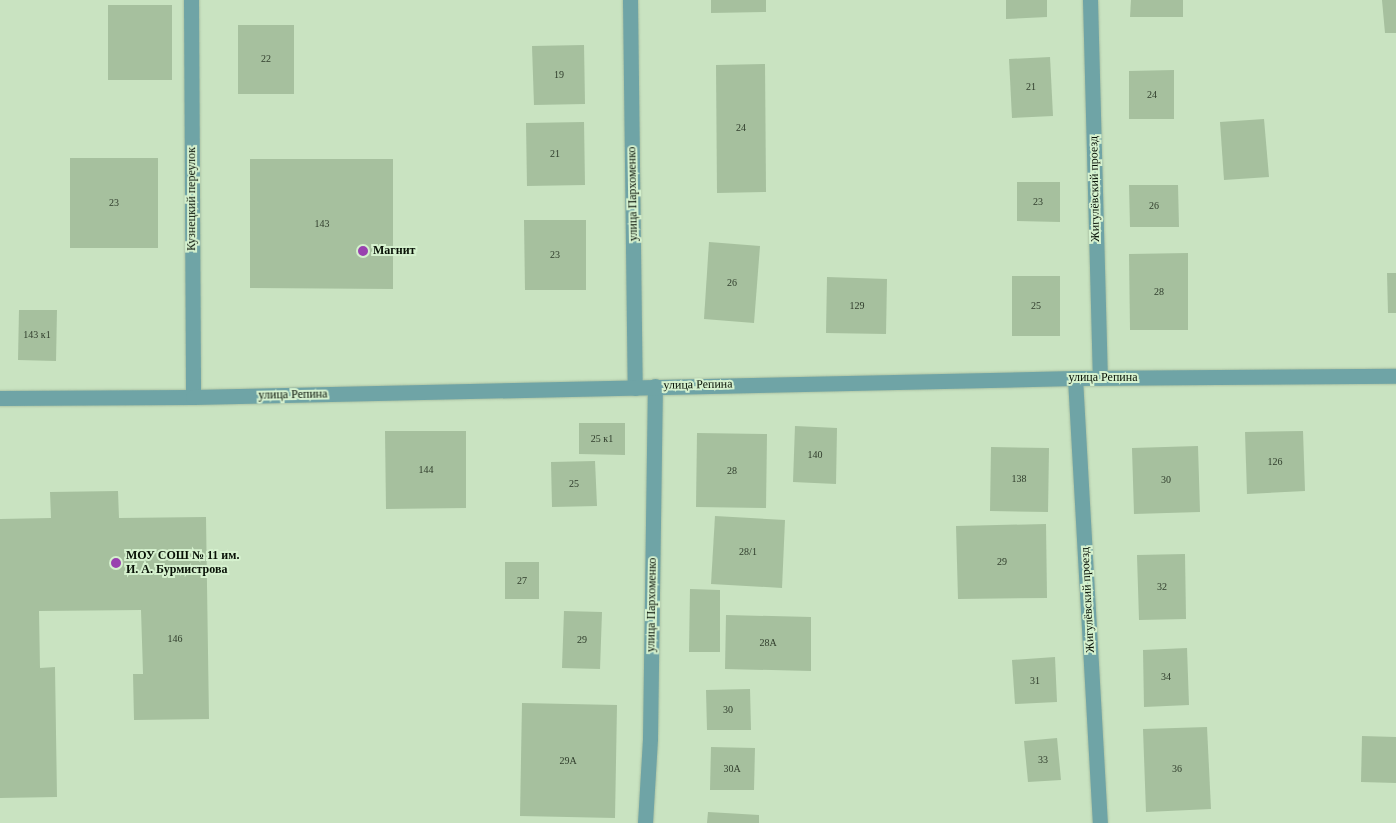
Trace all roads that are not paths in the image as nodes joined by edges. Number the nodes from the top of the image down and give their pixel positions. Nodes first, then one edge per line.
1 (191, 0) edge
2 (630, 0) edge
3 (1090, 0) edge
4 (1396, 376) edge
5 (1075, 378) junction
6 (1100, 378) junction
7 (655, 386) junction
8 (635, 388) junction
9 (193, 397) junction
10 (0, 398) edge
11 (645, 823) edge
12 (1100, 823) edge

1 - 9 street, Кузнецкий переулок
2 - 8 street, улица Пархоменко
3 - 6 street, Жигулёвский проезд
4 - 6 street, улица Репина
5 - 6 street, улица Репина
5 - 7 street, улица Репина
5 - 12 street, Жигулёвский проезд
7 - 8 street, улица Репина
7 - 11 street, улица Пархоменко
8 - 9 street, улица Репина
9 - 10 street, улица Репина

